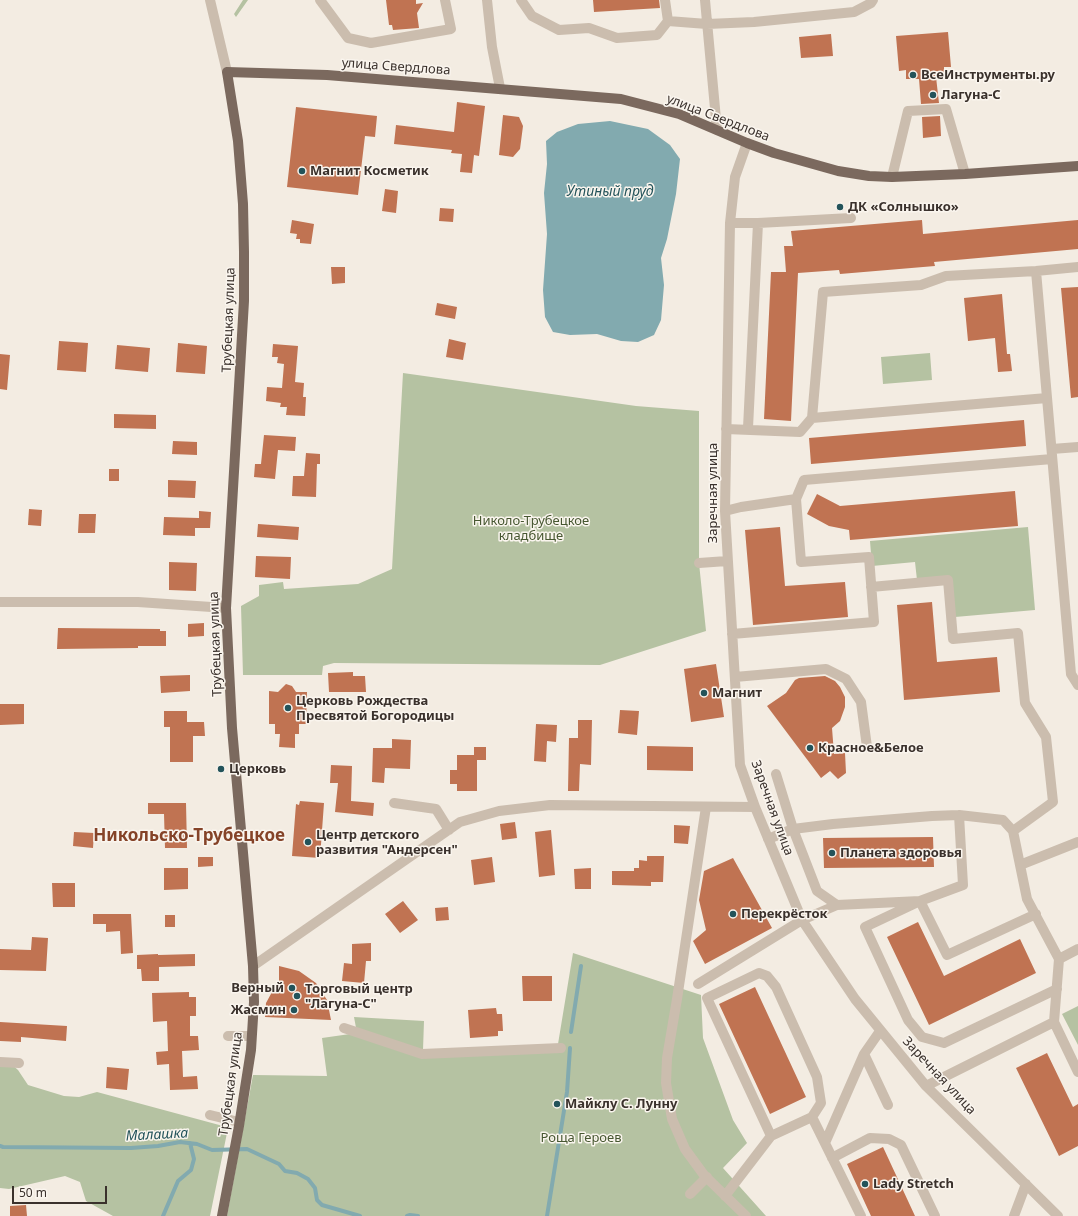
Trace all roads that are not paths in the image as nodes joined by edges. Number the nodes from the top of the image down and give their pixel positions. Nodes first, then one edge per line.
1 (210, 0) edge
2 (320, 0) edge
3 (445, 0) edge
4 (487, 0) edge
5 (521, 0) edge
6 (665, 0) edge
7 (705, 0) edge
8 (873, 0) edge
9 (668, 21) junction
10 (707, 24) junction
11 (227, 72) junction
12 (500, 88) junction
13 (717, 130) junction
14 (747, 143) junction
15 (1078, 166) edge
16 (965, 174) junction
17 (892, 177) junction
18 (851, 218) dead end
19 (730, 223) junction
20 (758, 223) junction
21 (1078, 267) edge
22 (1036, 271) junction
23 (1047, 398) junction
24 (812, 418) junction
25 (726, 428) junction
26 (748, 428) junction
27 (1078, 447) edge
28 (1052, 454) junction
29 (796, 499) junction
30 (725, 511) junction
31 (727, 560) junction
32 (699, 563) dead end
33 (871, 587) junction
34 (0, 602) edge
35 (226, 608) junction
36 (732, 634) junction
37 (735, 677) junction
38 (1078, 685) edge
39 (867, 747) dead end
40 (776, 774) dead end
41 (394, 803) dead end
42 (706, 807) junction
43 (755, 807) junction
44 (959, 815) junction
45 (793, 829) junction
46 (449, 830) junction
47 (1013, 831) junction
48 (768, 839) junction
49 (1078, 842) edge
50 (1020, 865) junction
51 (920, 901) junction
52 (837, 905) junction
53 (1036, 914) junction
54 (802, 920) junction
55 (1078, 949) edge
56 (1059, 959) junction
57 (252, 966) junction
58 (698, 984) dead end
59 (1057, 989) junction
60 (1054, 1022) junction
61 (344, 1028) dead end
62 (880, 1031) junction
63 (228, 1036) dead end
64 (252, 1036) junction
65 (561, 1048) dead end
66 (864, 1054) junction
67 (0, 1062) edge
68 (19, 1063) dead end
69 (1078, 1072) edge
70 (926, 1086) junction
71 (888, 1105) dead end
72 (210, 1115) dead end
73 (812, 1117) junction
74 (239, 1124) junction
75 (771, 1136) junction
76 (825, 1143) junction
77 (832, 1158) junction
78 (706, 1177) junction
79 (1026, 1184) junction
80 (690, 1194) dead end
81 (725, 1196) junction
82 (1017, 1214) edge
83 (222, 1216) edge
84 (746, 1216) edge
85 (861, 1216) edge
86 (935, 1216) edge
87 (1058, 1216) edge

1 - 11 street, Трубецкая улица
2 - 3 street
4 - 12 street
5 - 9 street
6 - 9 street
7 - 10 street
8 - 10 street
9 - 10 street
10 - 13 street
11 - 12 main road, улица Свердлова
11 - 35 main road, Трубецкая улица
12 - 13 main road, улица Свердлова
13 - 14 main road, улица Свердлова
14 - 17 main road, улица Свердлова
14 - 19 street, Заречная улица
15 - 16 main road, улица Свердлова
16 - 17 main road, улица Свердлова
16 - 17 street
18 - 20 street
19 - 20 street
19 - 25 street, Заречная улица
20 - 26 street
21 - 22 street
22 - 23 street
22 - 24 street
23 - 24 street
23 - 28 street
24 - 26 street
25 - 26 street
25 - 30 street, Заречная улица
27 - 28 street
28 - 29 street
28 - 38 street
29 - 30 street
29 - 33 street
30 - 31 street, Заречная улица
31 - 32 street
31 - 36 street, Заречная улица
33 - 36 street
33 - 47 street
34 - 35 street
35 - 57 main road, Трубецкая улица
36 - 37 street, Заречная улица
37 - 39 street
37 - 43 street, Заречная улица
40 - 45 street
41 - 46 street
42 - 43 street
42 - 46 street
42 - 78 street
43 - 48 street, Заречная улица
44 - 45 street
44 - 47 street
44 - 51 street
45 - 48 street
45 - 52 street
46 - 57 street
47 - 50 street
48 - 54 street, Заречная улица
49 - 50 street
50 - 53 street
51 - 52 street
51 - 53 street
51 - 59 street
52 - 54 street
53 - 56 street
54 - 58 street
54 - 62 street, Заречная улица
55 - 56 street
56 - 59 street
57 - 64 main road, Трубецкая улица
59 - 60 street
60 - 69 street
60 - 70 street
61 - 65 street
62 - 66 street
62 - 70 street, Заречная улица
63 - 64 street
64 - 74 main road, Трубецкая улица
66 - 71 street
66 - 76 street
67 - 68 street
70 - 79 street, Заречная улица
72 - 74 street
73 - 75 street
73 - 75 street
73 - 76 street
74 - 83 main road, Трубецкая улица
75 - 81 street
76 - 77 street
77 - 85 street
77 - 86 street
78 - 80 street
78 - 81 street
79 - 82 street
79 - 87 street, Заречная улица
81 - 84 street

